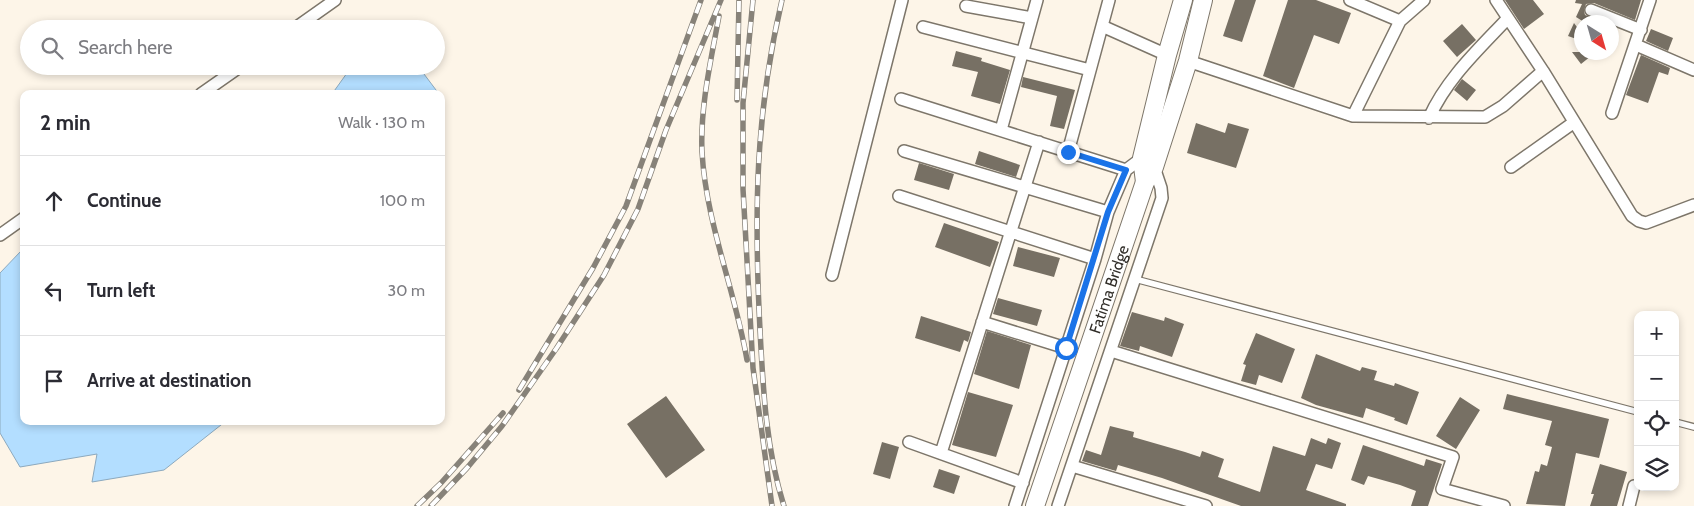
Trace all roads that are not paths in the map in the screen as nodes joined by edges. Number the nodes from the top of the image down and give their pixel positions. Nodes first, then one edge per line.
1 (335, 0) edge
2 (902, 0) edge
3 (1037, 0) edge
4 (1109, 0) edge
5 (1183, 0) edge
6 (1203, 0) edge
7 (1350, 0) edge
8 (1424, 0) edge
9 (1496, 0) edge
10 (1650, 0) edge
11 (966, 6) dead end
12 (1591, 10) dead end
13 (1032, 18) junction
14 (1508, 18) junction
15 (307, 20) edge
16 (1400, 21) junction
17 (1102, 26) junction
18 (922, 28) dead end
19 (1641, 30) junction
20 (1636, 45) junction
21 (1022, 53) junction
22 (1167, 55) junction
23 (1188, 61) junction
24 (1090, 70) junction
25 (1543, 70) junction
26 (1694, 70) edge
27 (228, 75) edge
28 (207, 90) edge
29 (901, 99) dead end
30 (1612, 113) dead end
31 (1353, 116) junction
32 (1429, 118) junction
33 (1573, 123) junction
34 (1001, 130) junction
35 (1039, 142) junction
36 (904, 151) dead end
37 (1068, 152) junction
38 (1511, 167) dead end
39 (1126, 170) junction
40 (1146, 173) junction
41 (1025, 187) junction
42 (899, 196) dead end
43 (1694, 205) edge
44 (1108, 212) junction
45 (20, 221) edge
46 (1011, 232) junction
47 (0, 235) edge
48 (1095, 259) junction
49 (832, 276) dead end
50 (1136, 280) junction
51 (982, 322) junction
52 (1066, 348) junction
53 (1111, 351) junction
54 (1634, 411) edge
55 (1679, 423) edge
56 (1694, 427) edge
57 (909, 442) dead end
58 (941, 453) junction
59 (1072, 466) junction
60 (1023, 483) junction
61 (1634, 486) dead end
62 (1015, 506) edge
63 (1035, 506) edge
64 (1058, 506) edge
65 (1206, 506) edge
66 (1504, 506) edge
67 (1629, 506) edge

1 - 15 street
2 - 49 street
3 - 13 street
4 - 17 street
5 - 22 main road
6 - 23 main road
7 - 16 street
8 - 16 street
9 - 14 street
10 - 19 street
11 - 13 street
12 - 19 street
13 - 21 street
14 - 25 street
14 - 32 street
16 - 31 street
17 - 22 street
17 - 24 street
18 - 21 street
19 - 20 street
20 - 26 street
20 - 30 street
21 - 24 street
21 - 34 street
22 - 40 main road
23 - 31 street
23 - 40 main road
24 - 37 street
25 - 32 street
25 - 33 street
27 - 28 street
29 - 34 street
31 - 32 street
33 - 38 street
33 - 43 street
34 - 35 street
35 - 37 street
35 - 41 street
36 - 41 street
37 - 39 street
39 - 40 street
39 - 44 street
40 - 50 street
40 - 63 main road, Fatima Bridge
41 - 44 street
41 - 46 street
42 - 46 street
44 - 48 street
45 - 47 street
46 - 48 street
46 - 51 street
48 - 52 street
50 - 53 street
50 - 54 lane
51 - 52 street
51 - 58 street
52 - 60 street
53 - 59 street
53 - 66 street
55 - 56 lane
57 - 58 street
58 - 60 street
59 - 64 street
59 - 65 street
60 - 62 street
61 - 67 street

